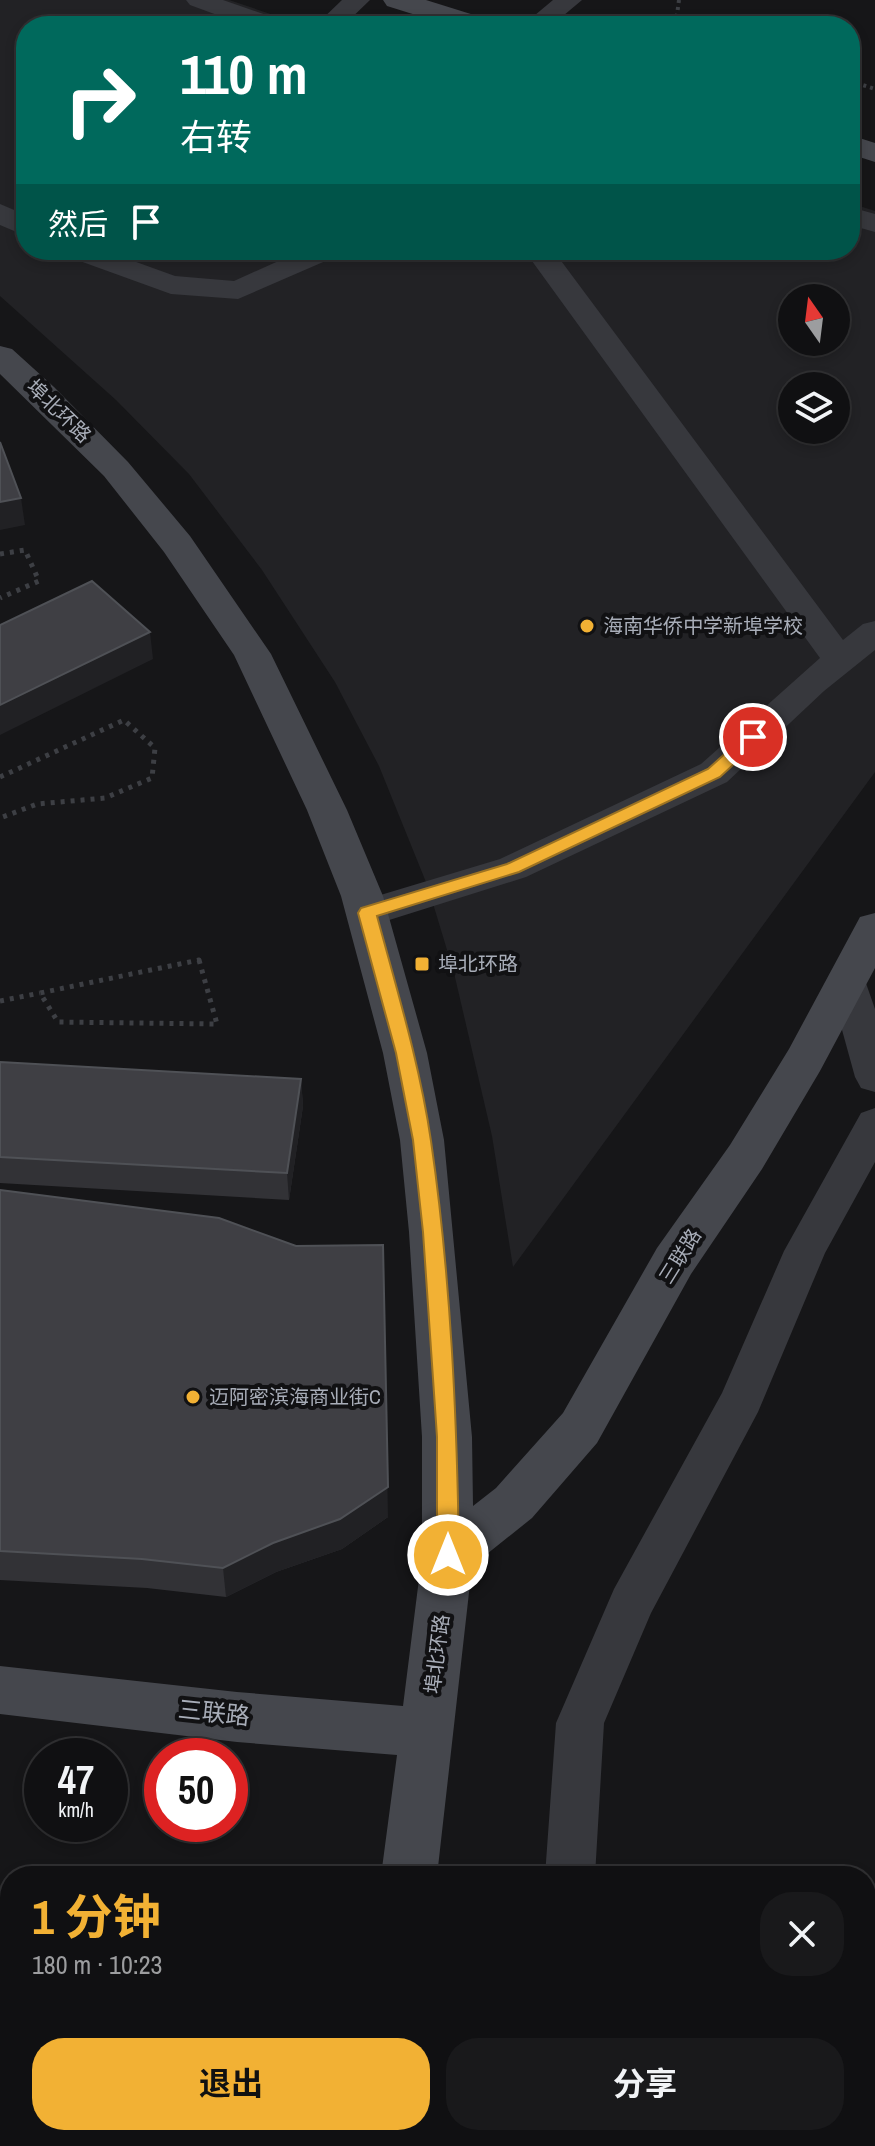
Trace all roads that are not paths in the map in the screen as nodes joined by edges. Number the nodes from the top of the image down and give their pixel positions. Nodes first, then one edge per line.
1 (199, 0) edge
2 (357, 0) edge
3 (397, 0) edge
4 (569, 0) edge
5 (244, 16) edge
6 (339, 16) edge
7 (448, 16) edge
8 (548, 16) edge
9 (103, 260) edge
10 (305, 260) edge
11 (545, 260) edge
12 (0, 356) edge
13 (875, 632) edge
14 (840, 661) junction
15 (367, 913) junction
16 (875, 928) edge
17 (847, 979) junction
18 (875, 1077) edge
19 (875, 1124) edge
20 (448, 1555) junction
21 (0, 1690) edge
22 (428, 1733) junction
23 (410, 1866) edge
24 (571, 1866) edge

1 - 5 street
2 - 6 street
3 - 7 main road
4 - 8 street
9 - 10 street
11 - 14 street
12 - 15 main road, 埠北环路
13 - 14 street
14 - 15 street
15 - 20 main road, 埠北环路
16 - 17 main road, 三联路
17 - 18 street
17 - 20 main road, 三联路
19 - 24 street
20 - 22 main road, 埠北环路
21 - 22 main road, 三联路
22 - 23 main road, 埠北环路

